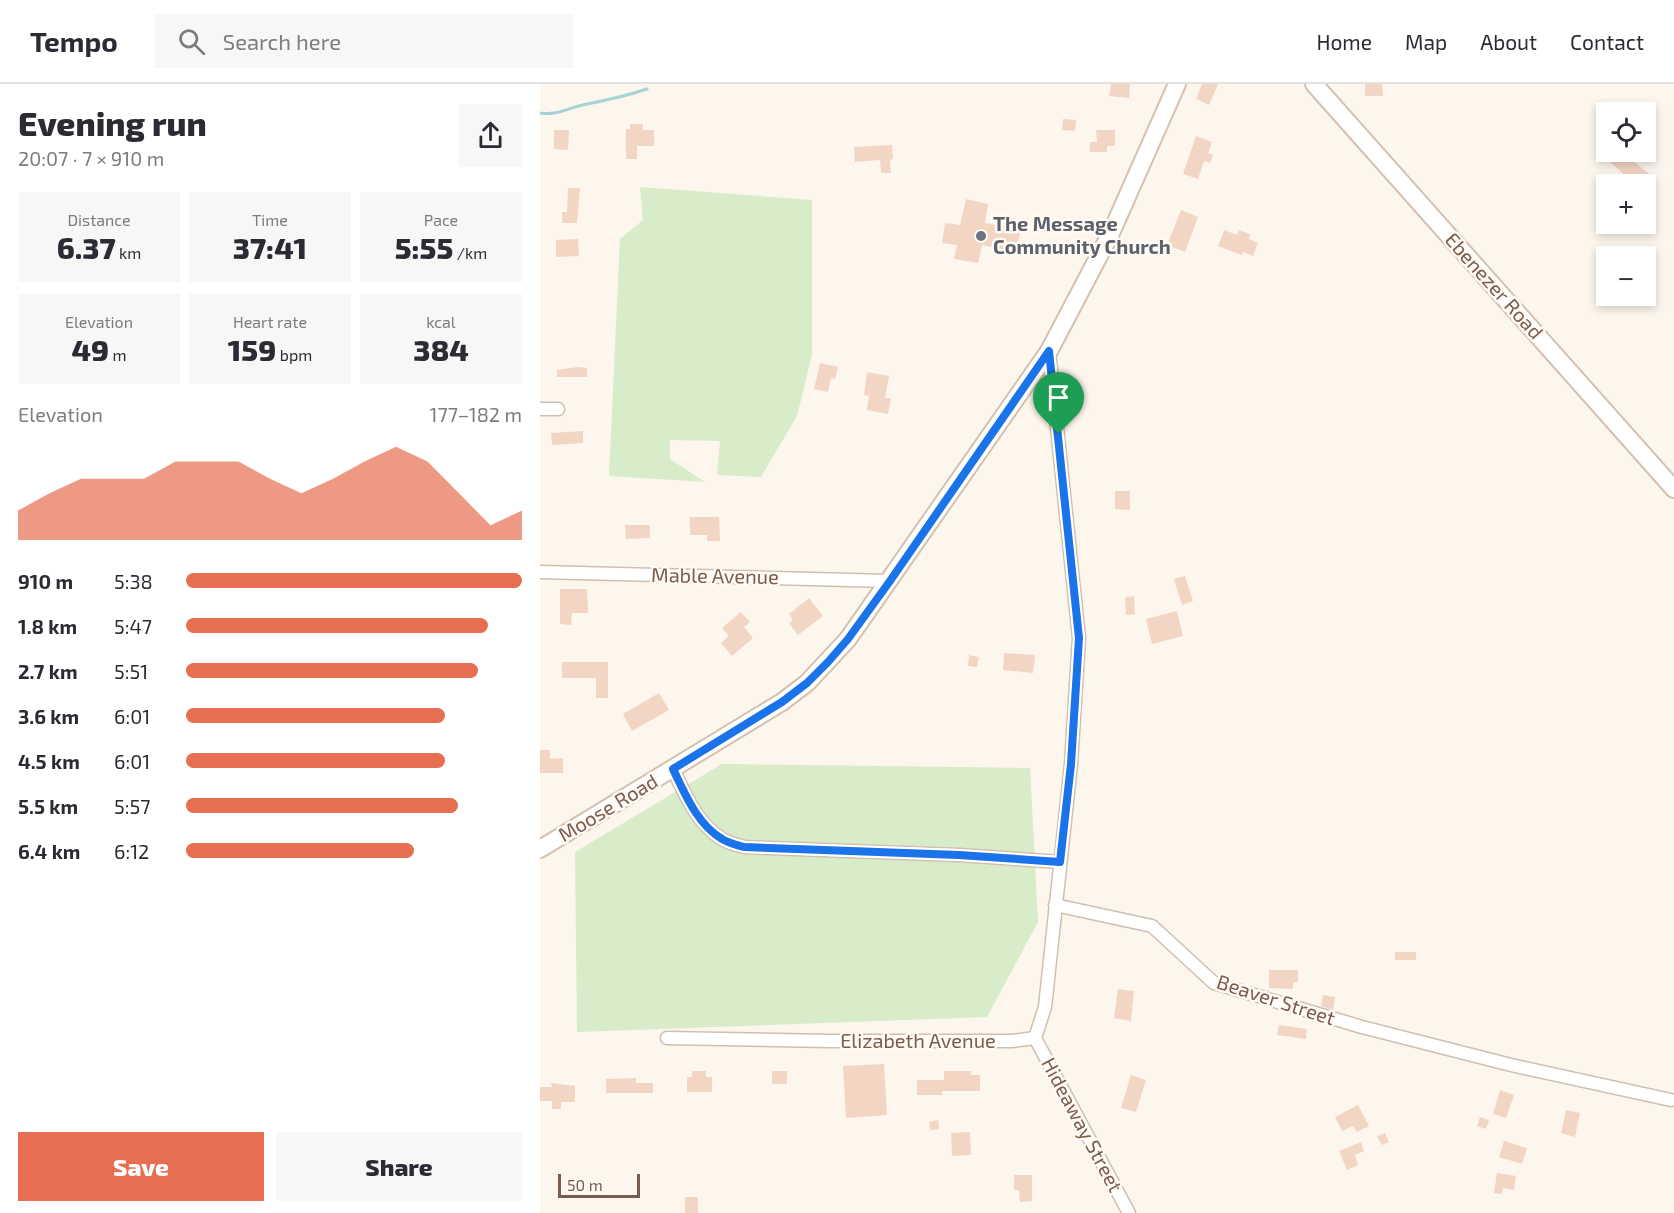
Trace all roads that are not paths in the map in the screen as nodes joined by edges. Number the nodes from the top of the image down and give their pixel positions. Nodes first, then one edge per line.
1 (1177, 84) edge
2 (1314, 84) edge
3 (1049, 351) junction
4 (540, 409) edge
5 (558, 409) dead end
6 (1674, 489) edge
7 (540, 572) edge
8 (890, 581) junction
9 (673, 769) junction
10 (540, 849) edge
11 (1060, 862) junction
12 (1055, 905) junction
13 (667, 1038) dead end
14 (1035, 1038) junction
15 (1671, 1100) dead end
16 (1129, 1213) edge

1 - 3 street, Moose Road
2 - 6 street, Ebenezer Road
3 - 8 street, Moose Road
3 - 11 street
4 - 5 street
7 - 8 street, Mable Avenue
8 - 9 street, Moose Road
9 - 10 street, Moose Road
9 - 11 street
11 - 12 street
12 - 14 street
12 - 15 street, Beaver Street
13 - 14 street, Elizabeth Avenue
14 - 16 street, Hideaway Street

